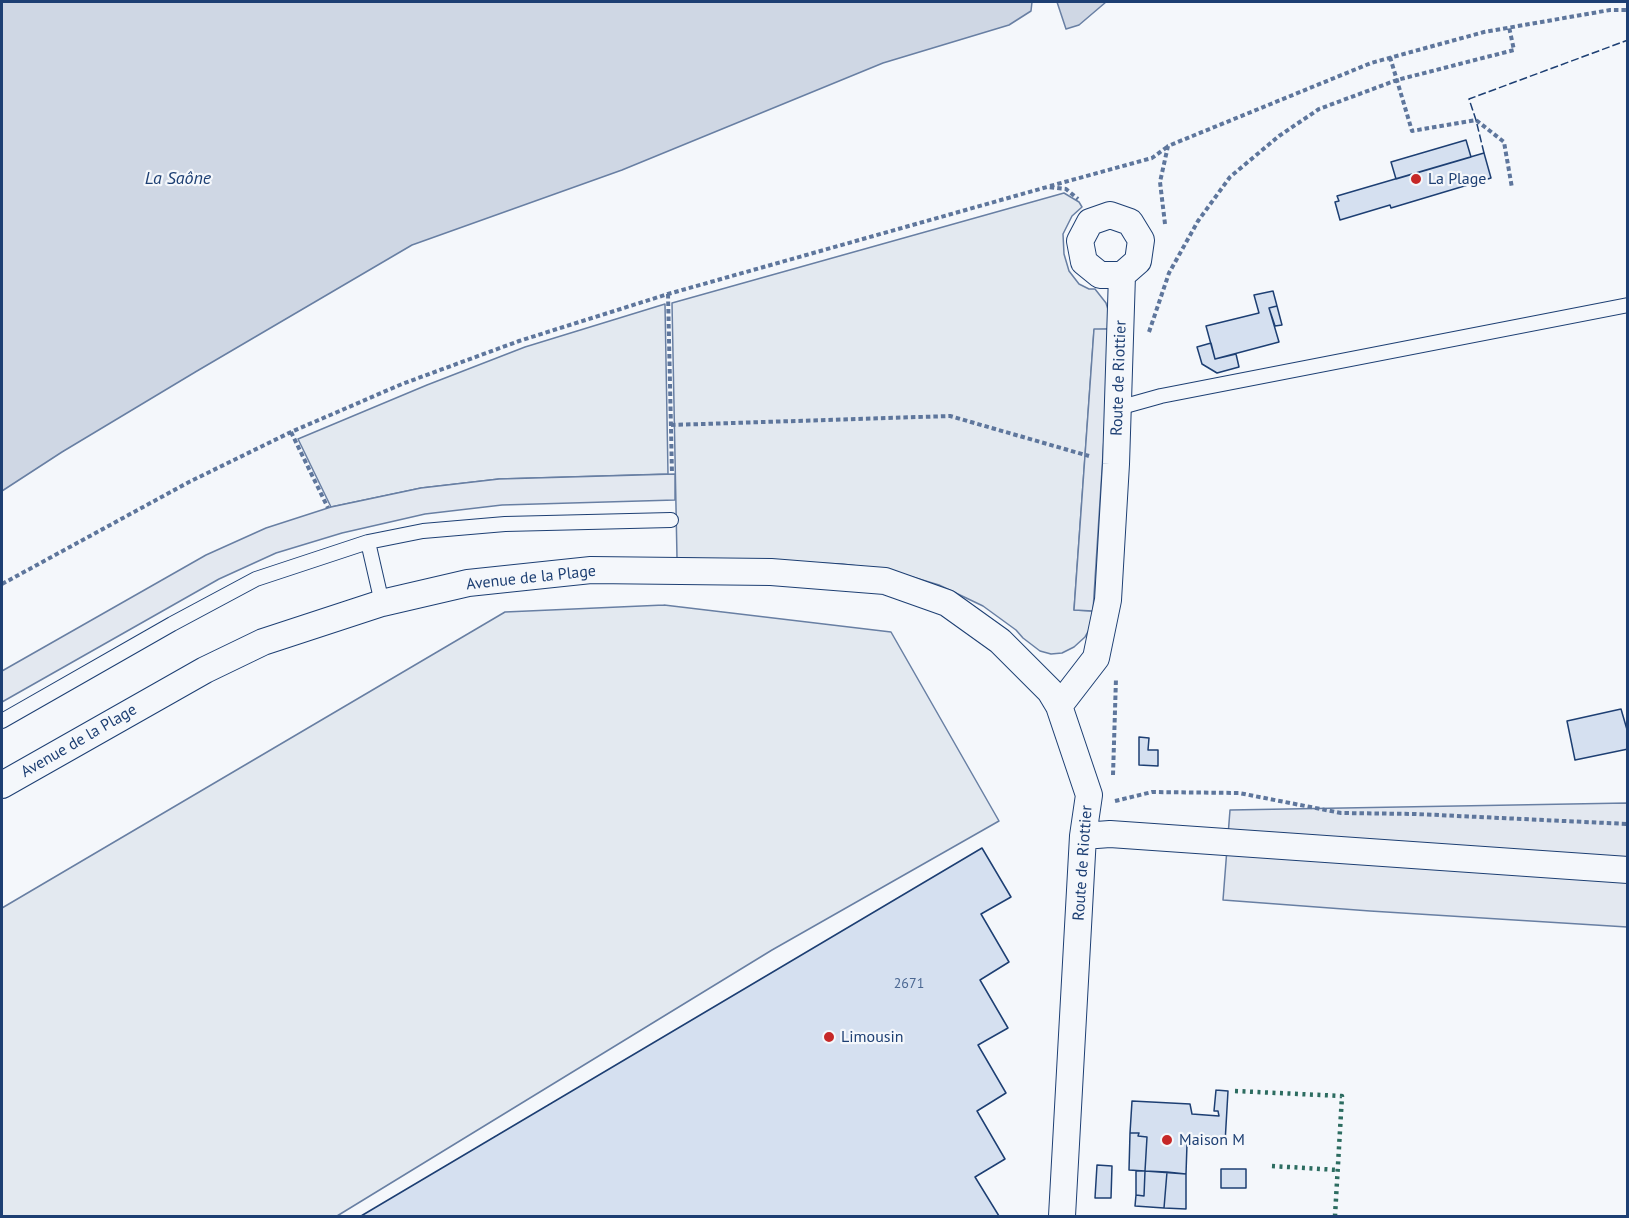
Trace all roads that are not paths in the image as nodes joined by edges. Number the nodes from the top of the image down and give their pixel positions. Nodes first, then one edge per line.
1 (1122, 275) junction
2 (1628, 305) edge
3 (1118, 408) junction
4 (671, 520) dead end
5 (368, 542) junction
6 (382, 603) junction
7 (1059, 706) junction
8 (2, 721) edge
9 (2, 785) edge
10 (1083, 836) junction
11 (1628, 870) edge
12 (1062, 1216) edge

1 - 1 street
1 - 3 street, Route de Riottier
2 - 3 lane
3 - 7 street, Route de Riottier
4 - 5 lane
5 - 6 lane
5 - 8 lane
6 - 7 street, Avenue de la Plage
6 - 9 street, Avenue de la Plage
7 - 10 street, Route de Riottier
10 - 11 street
10 - 12 street, Route de Riottier

